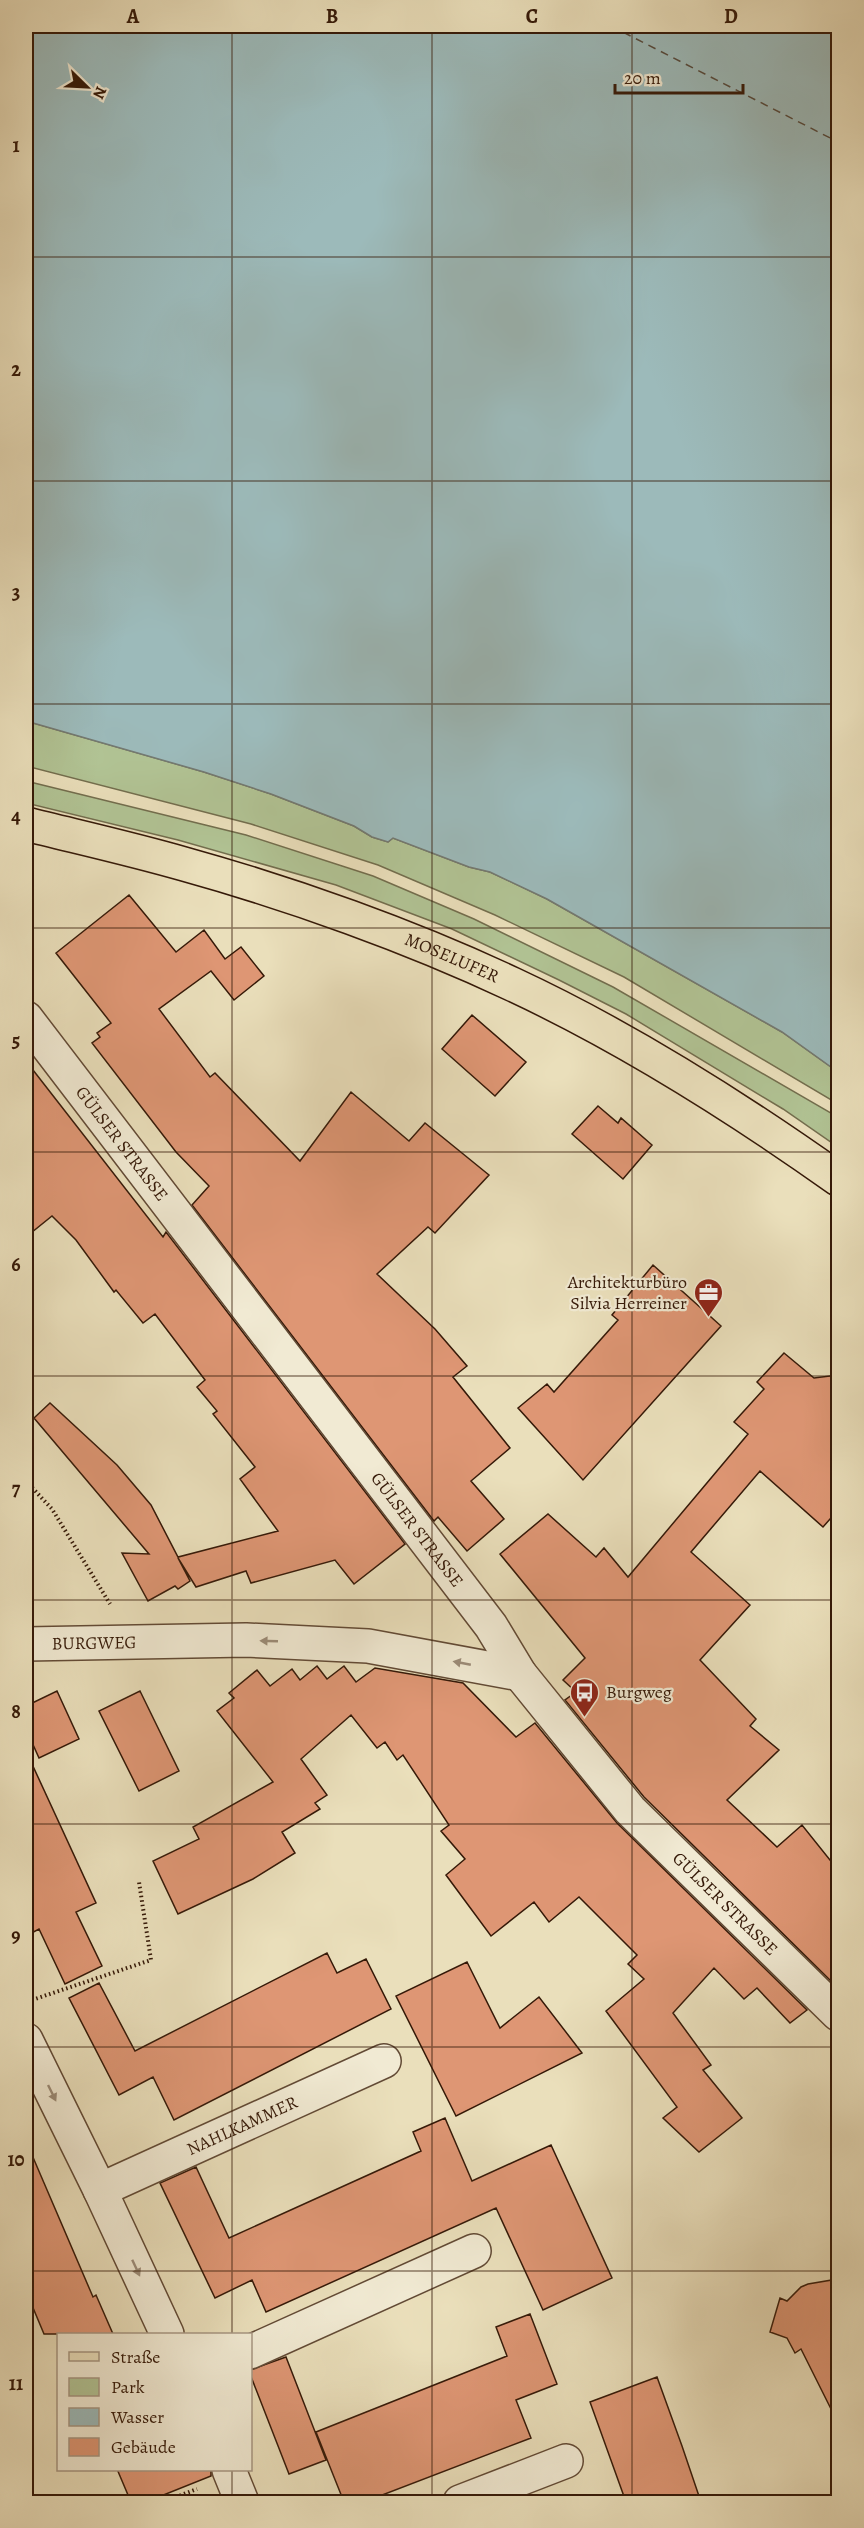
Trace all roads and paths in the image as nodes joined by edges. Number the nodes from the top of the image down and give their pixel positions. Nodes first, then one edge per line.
1 (26, 824) edge
2 (26, 1018) edge
3 (838, 1179) edge
4 (26, 1481) edge
5 (121, 1642) junction
6 (26, 1644) edge
7 (520, 1674) junction
8 (139, 1882) dead end
9 (26, 2002) edge
10 (838, 2014) edge
11 (26, 2040) edge
12 (384, 2061) dead end
13 (100, 2190) junction
14 (474, 2251) dead end
15 (167, 2333) edge
16 (252, 2351) edge
17 (566, 2461) dead end
18 (229, 2471) edge
19 (242, 2502) edge
20 (460, 2502) edge

1 - 3 main road, MOSELUFER
2 - 7 street, GÜLSER STRASSE
4 - 5 path
5 - 6 street, BURGWEG
7 -> 5 street, BURGWEG
7 - 10 street, GÜLSER STRASSE
8 - 9 path
11 -> 13 street
12 - 13 street, NAHLKAMMER
13 -> 15 street
14 - 16 street
17 - 20 street
18 - 19 street

